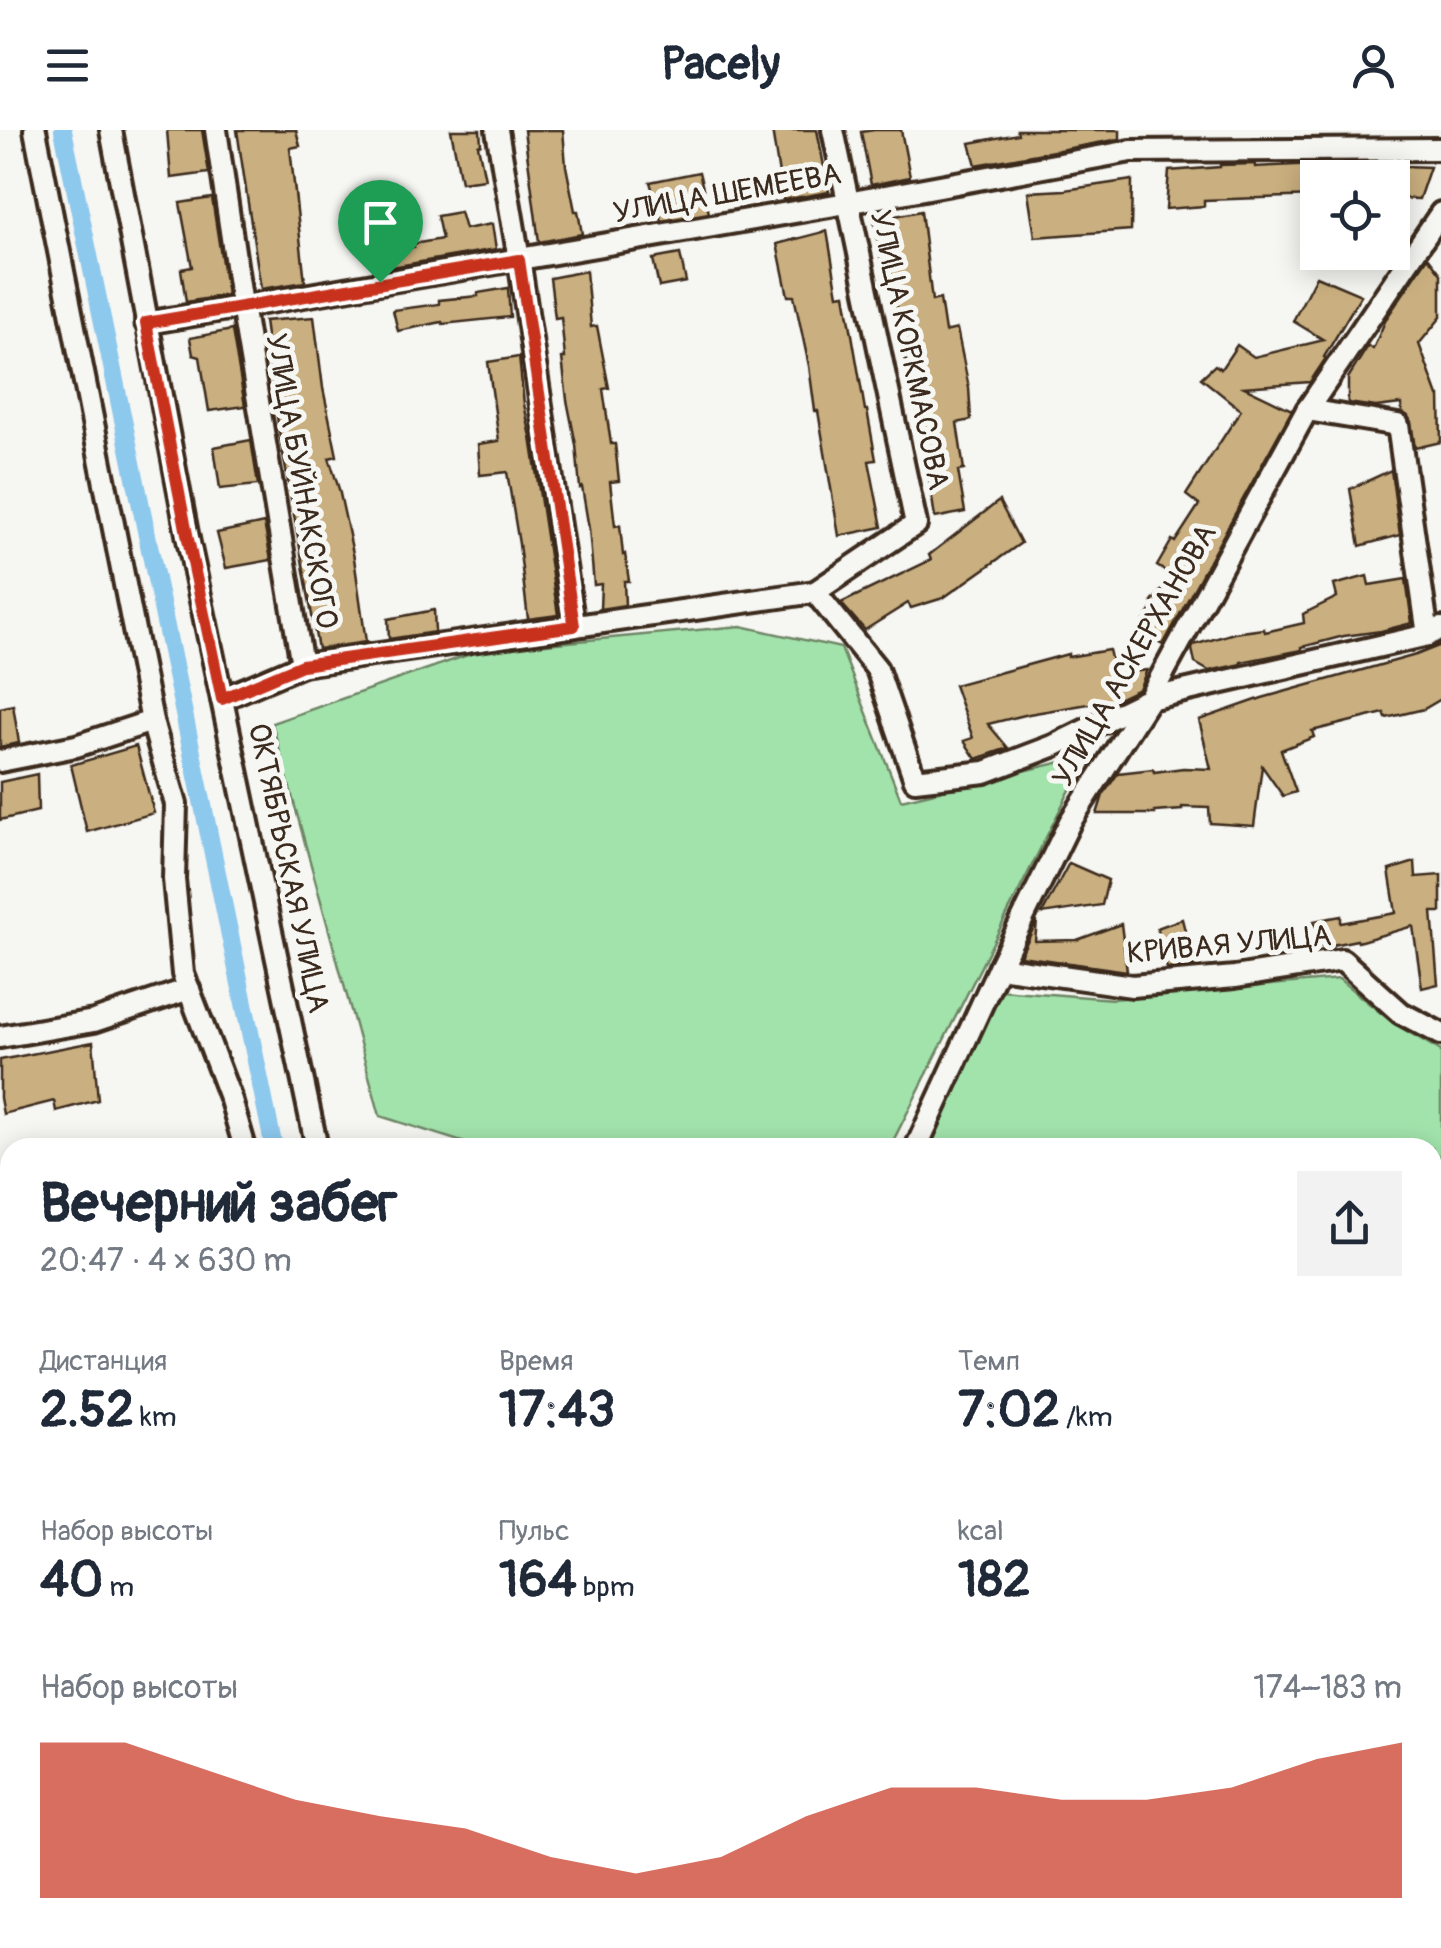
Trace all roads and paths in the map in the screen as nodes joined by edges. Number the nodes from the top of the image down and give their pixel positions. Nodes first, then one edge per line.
1 (35, 130) edge
2 (111, 130) edge
3 (216, 130) edge
4 (497, 130) edge
5 (833, 130) edge
6 (1131, 140) edge
7 (1441, 149) edge
8 (847, 203) junction
9 (1441, 213) edge
10 (519, 260) junction
11 (242, 305) junction
12 (146, 323) junction
13 (1307, 410) junction
14 (815, 592) junction
15 (574, 626) junction
16 (1435, 632) edge
17 (302, 665) junction
18 (222, 699) junction
19 (1149, 699) junction
20 (152, 720) junction
21 (0, 760) edge
22 (999, 967) junction
23 (189, 989) junction
24 (1441, 1034) edge
25 (0, 1036) edge
26 (242, 1138) edge
27 (316, 1138) edge
28 (921, 1138) edge

1 - 20 street
2 - 12 street, ОКТЯБРЬСКАЯ УЛИЦА
3 - 11 street, УЛИЦА БУЙНАКСКОГО
4 - 10 street
5 - 8 street, УЛИЦА КОРКМАСОВА
6 - 7 street, УЛИЦА ШЕМЕЕВА
6 - 8 street, УЛИЦА ШЕМЕЕВА
8 - 10 street, УЛИЦА ШЕМЕЕВА
8 - 14 street, УЛИЦА КОРКМАСОВА
9 - 13 street, УЛИЦА АСКЕРХАНОВА
10 - 11 street, УЛИЦА ШЕМЕЕВА
10 - 15 street
11 - 12 street, УЛИЦА ШЕМЕЕВА
11 - 17 street, УЛИЦА БУЙНАКСКОГО
12 - 18 street, ОКТЯБРЬСКАЯ УЛИЦА
13 - 16 street
13 - 19 street, УЛИЦА АСКЕРХАНОВА
14 - 15 street
14 - 19 street
15 - 17 street
16 - 19 street
17 - 18 street
18 - 27 street, ОКТЯБРЬСКАЯ УЛИЦА
19 - 22 street, УЛИЦА АСКЕРХАНОВА
20 - 21 street
20 - 23 street
22 - 24 street, КРИВАЯ УЛИЦА
22 - 28 street, УЛИЦА АСКЕРХАНОВА
23 - 25 street
23 - 26 street

